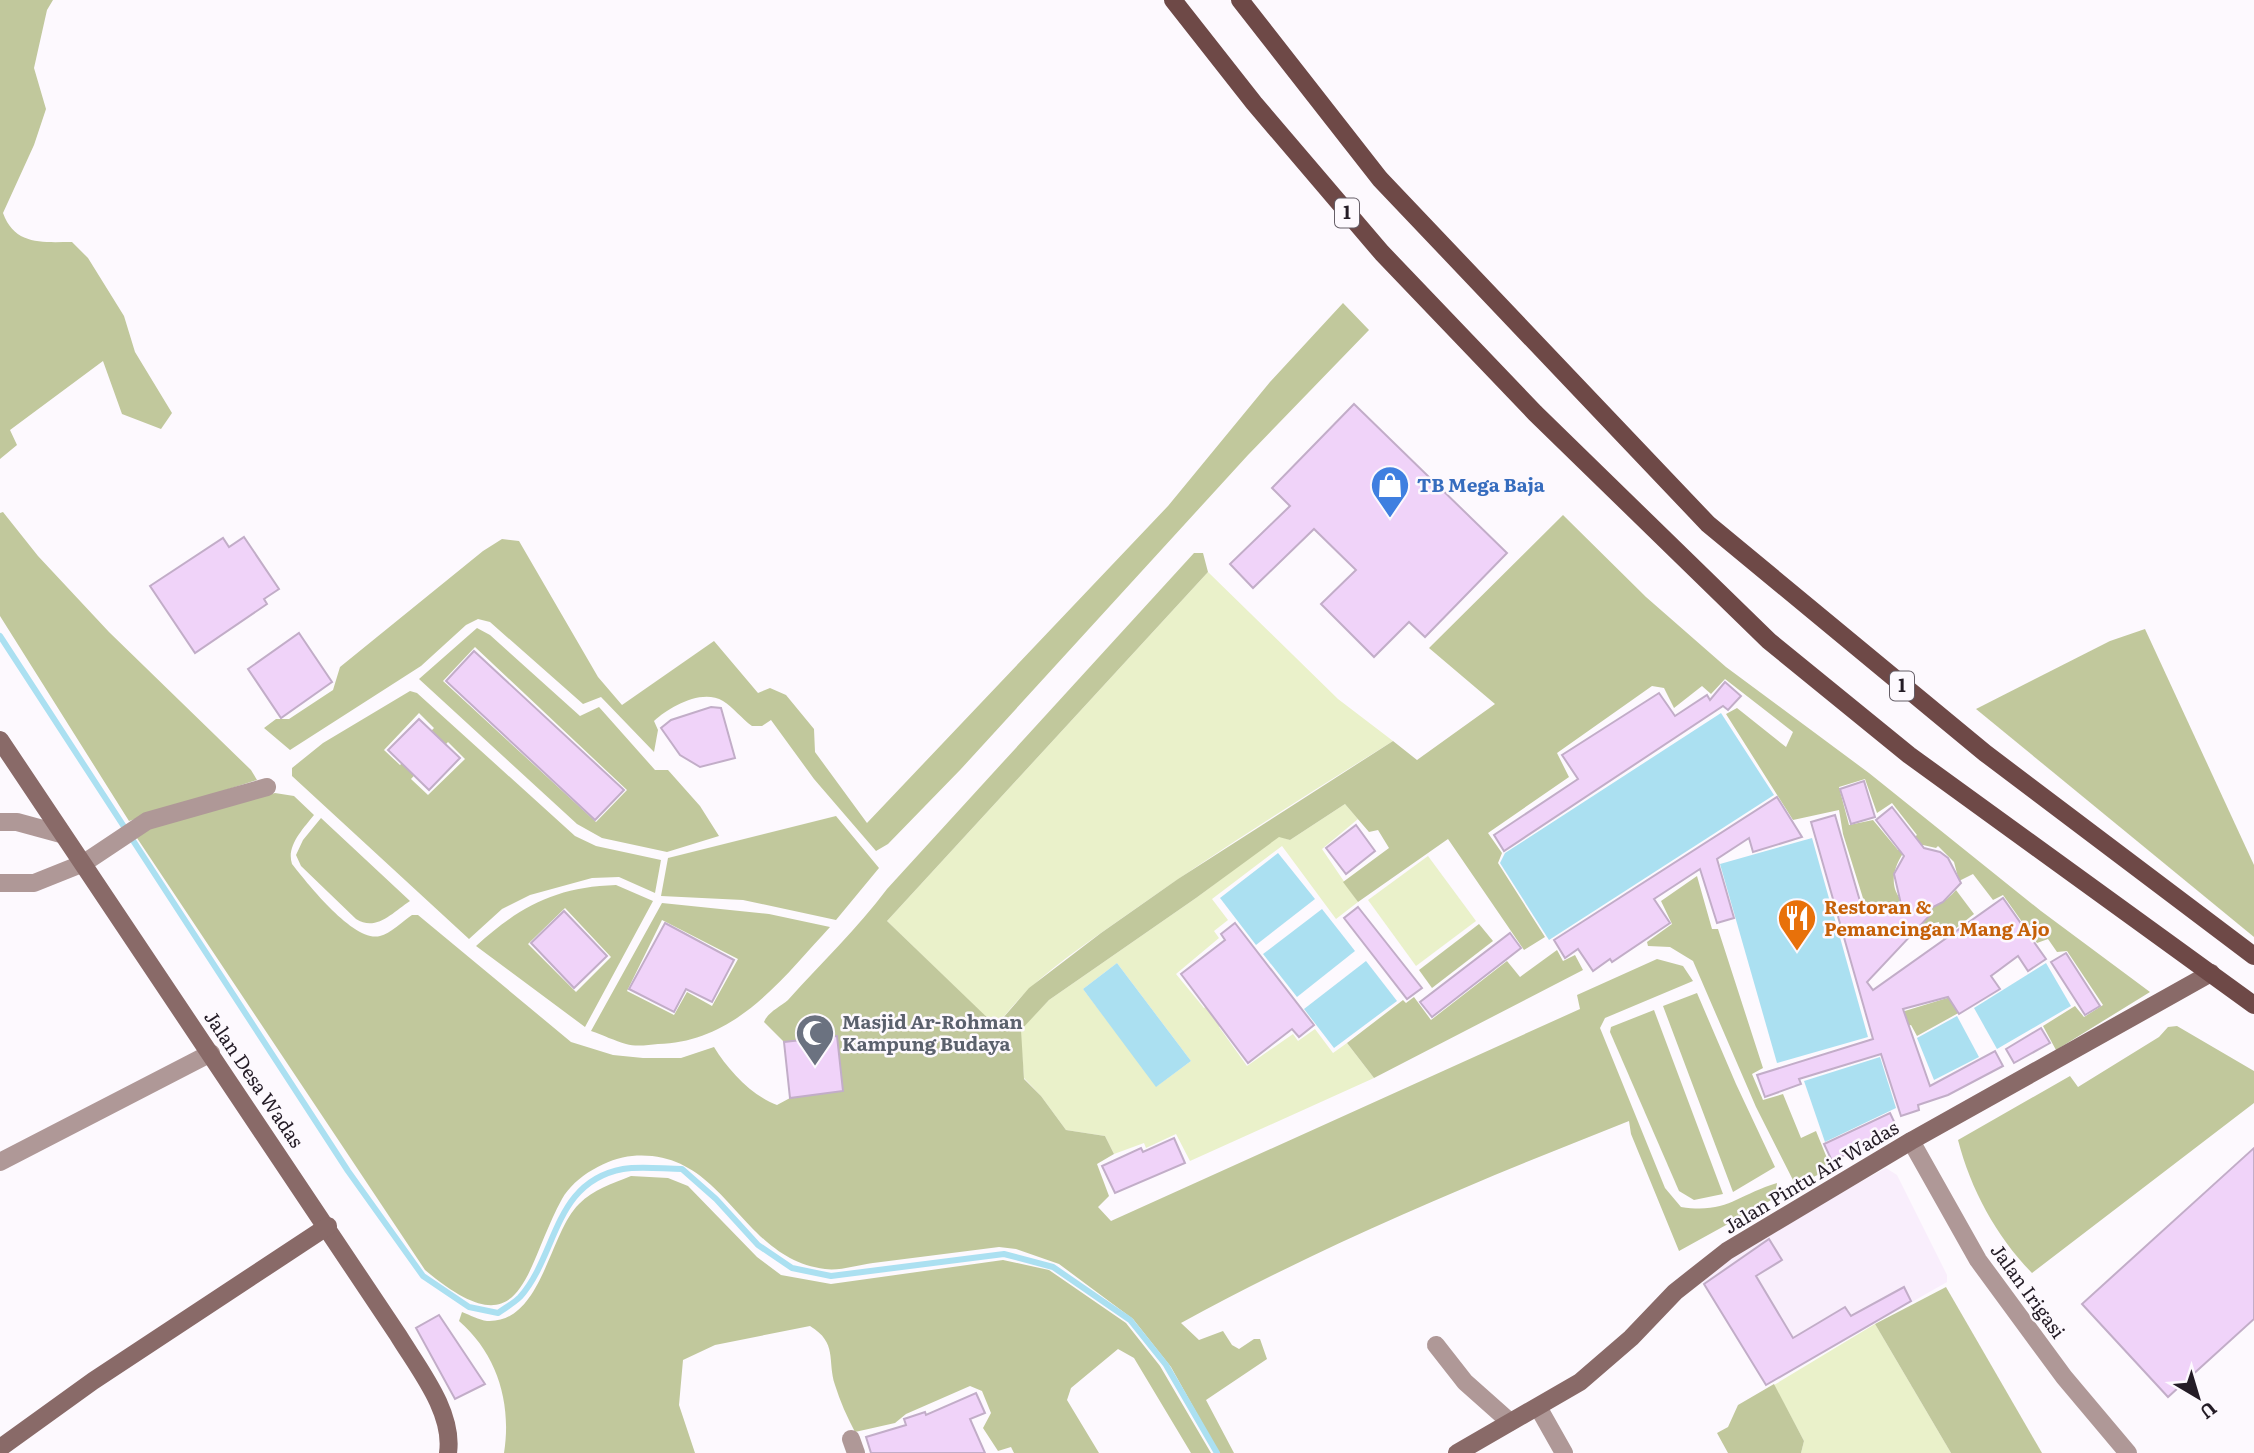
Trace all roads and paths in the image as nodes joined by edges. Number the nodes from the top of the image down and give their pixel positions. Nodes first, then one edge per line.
1 (1173, 0) edge
2 (1240, 0) edge
3 (0, 740) edge
4 (267, 788) dead end
5 (0, 822) edge
6 (61, 834) junction
7 (85, 863) junction
8 (0, 883) edge
9 (2254, 956) edge
10 (2211, 973) junction
11 (2254, 1005) edge
12 (211, 1053) junction
13 (1911, 1141) junction
14 (0, 1162) edge
15 (328, 1226) junction
16 (1436, 1345) dead end
17 (1538, 1407) junction
18 (1510, 1422) junction
19 (0, 1448) edge
20 (448, 1453) edge
21 (1457, 1453) edge
22 (1564, 1453) edge
23 (2128, 1453) edge

1 - 10 main road, 1
2 - 9 main road, 1
3 - 6 main road, Jalan Desa Wadas
4 - 7 street
5 - 6 street
6 - 7 main road, Jalan Desa Wadas
7 - 8 street
7 - 12 main road, Jalan Desa Wadas
10 - 11 main road, 1
10 - 13 main road, Jalan Pintu Air Wadas
12 - 14 street
12 - 15 main road, Jalan Desa Wadas
13 - 17 main road, Jalan Pintu Air Wadas
13 - 23 street, Jalan Irigasi
15 - 19 main road
15 - 20 main road, Jalan Desa Wadas
16 - 18 street
17 - 18 main road, Jalan Pintu Air Wadas
17 - 22 street
18 - 21 main road, Jalan Pintu Air Wadas

